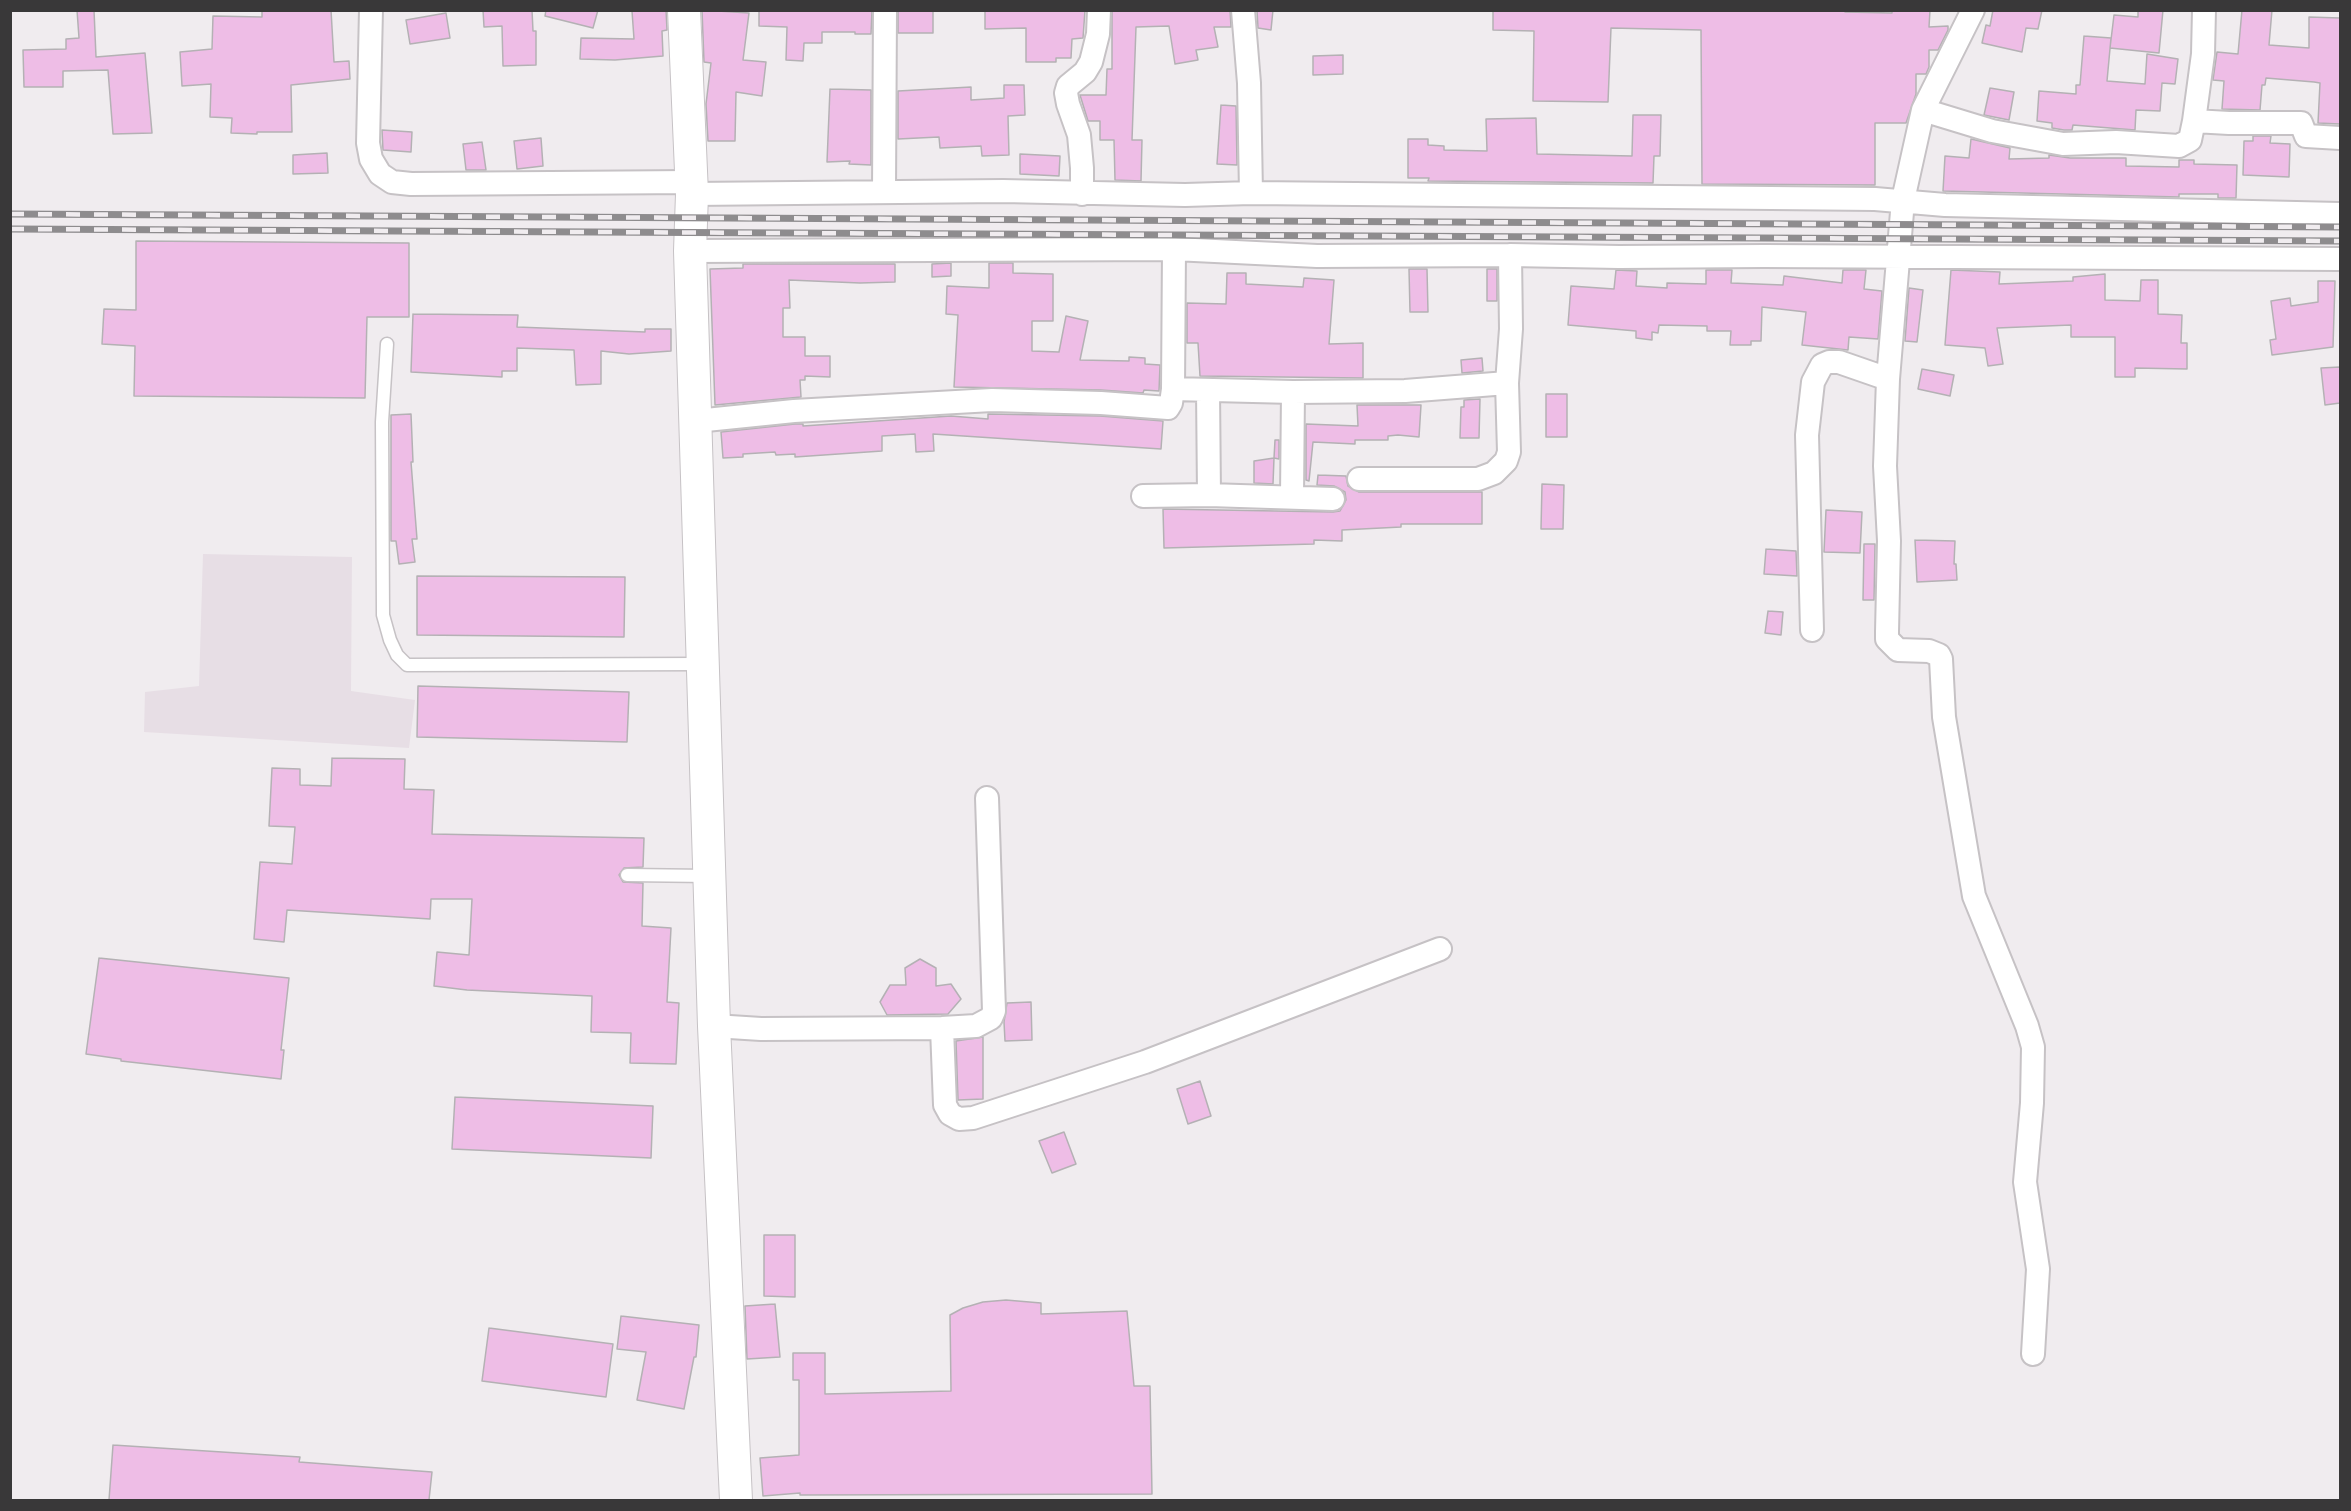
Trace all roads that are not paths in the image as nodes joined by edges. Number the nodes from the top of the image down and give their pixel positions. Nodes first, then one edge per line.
1 (371, 10) edge
2 (684, 10) edge
3 (885, 10) edge
4 (1099, 10) edge
5 (1243, 10) edge
6 (1973, 10) edge
7 (2204, 10) edge
8 (1923, 110) junction
9 (2194, 121) junction
10 (2340, 138) edge
11 (691, 188) junction
12 (884, 191) junction
13 (1251, 193) junction
14 (1082, 194) junction
15 (1903, 200) junction
16 (2340, 214) edge
17 (1174, 249) junction
18 (690, 250) junction
19 (1510, 255) junction
20 (1900, 258) junction
21 (2340, 259) edge
22 (387, 344) dead end
23 (1888, 380) junction
24 (1507, 383) junction
25 (1173, 389) junction
26 (1208, 390) junction
27 (1293, 392) junction
28 (696, 421) junction
29 (1359, 479) dead end
30 (1209, 495) junction
31 (1143, 496) dead end
32 (1292, 496) junction
33 (1333, 499) dead end
34 (1812, 630) dead end
35 (703, 664) junction
36 (987, 798) dead end
37 (627, 875) dead end
38 (710, 876) junction
39 (1440, 949) dead end
40 (714, 1026) junction
41 (942, 1028) junction
42 (2033, 1354) dead end
43 (736, 1500) edge

1 - 11 street
2 - 11 main road
3 - 12 street
4 - 14 street
5 - 13 street
6 - 8 street
7 - 9 street
8 - 9 street
8 - 15 street
9 - 10 street
11 - 12 street
11 - 18 main road
12 - 14 street
13 - 14 street
13 - 15 street
15 - 16 street
15 - 20 street
17 - 18 street
17 - 19 street
17 - 25 street
18 - 28 main road
19 - 20 street
19 - 24 street
20 - 21 street
20 - 23 street
22 - 35 lane
23 - 34 street
23 - 42 street
24 - 27 street
24 - 29 street
25 - 26 street
25 - 28 street
26 - 27 street
26 - 30 street
27 - 32 street
28 - 35 main road
30 - 31 street
30 - 32 street
32 - 33 street
35 - 38 main road
36 - 41 street
37 - 38 lane
38 - 40 main road
39 - 41 street
40 - 41 street
40 - 43 main road

